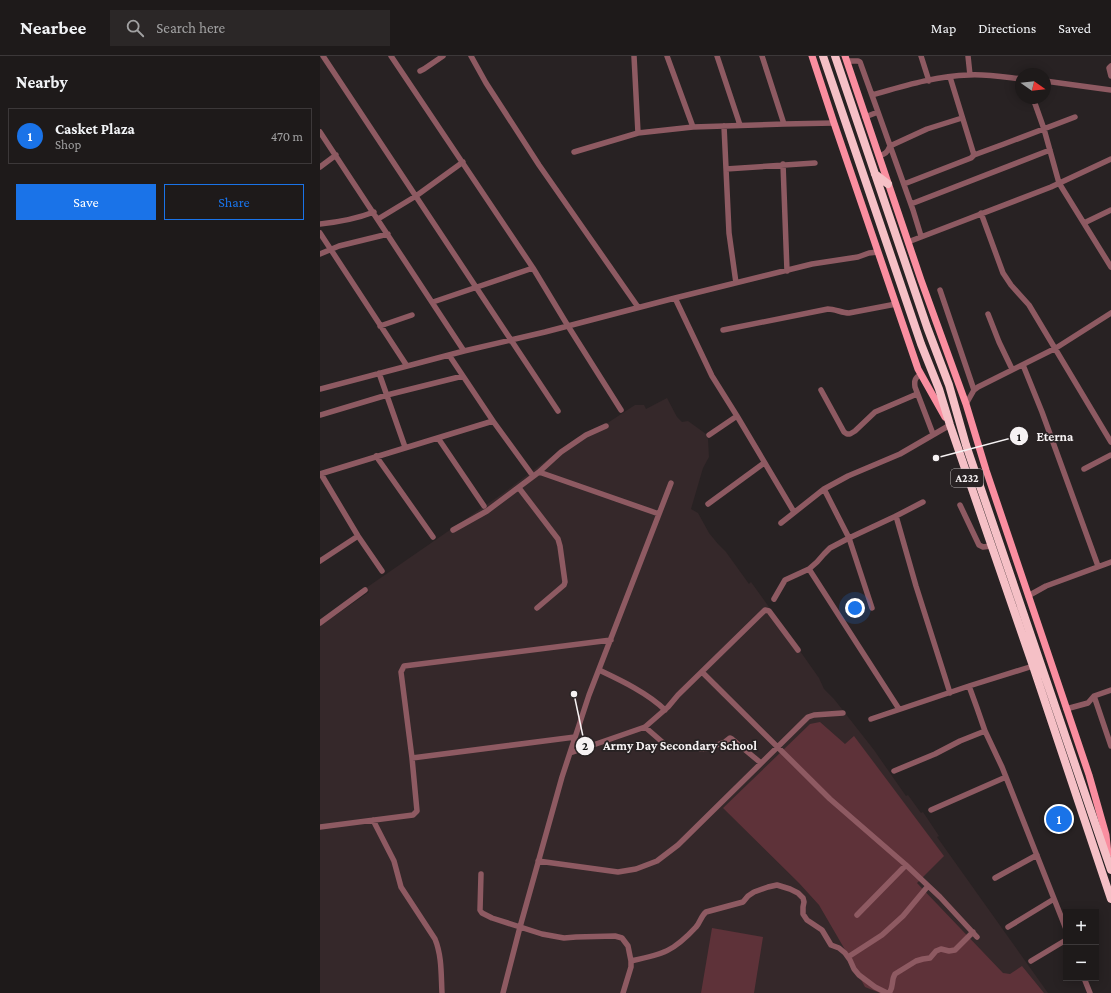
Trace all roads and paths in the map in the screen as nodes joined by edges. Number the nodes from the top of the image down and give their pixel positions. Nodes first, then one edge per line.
1 (323, 56) edge
2 (391, 56) edge
3 (443, 56) edge
4 (471, 56) edge
5 (634, 56) edge
6 (667, 56) edge
7 (717, 56) edge
8 (762, 56) edge
9 (812, 56) edge
10 (823, 56) edge
11 (835, 56) edge
12 (921, 56) edge
13 (968, 56) edge
14 (846, 58) edge
15 (1111, 66) edge
16 (420, 70) dead end
17 (970, 75) junction
18 (1111, 76) edge
19 (950, 77) junction
20 (1015, 79) edge
21 (929, 81) junction
22 (1051, 83) edge
23 (1111, 90) edge
24 (872, 95) junction
25 (1035, 104) edge
26 (878, 112) junction
27 (865, 117) junction
28 (962, 118) junction
29 (1075, 118) dead end
30 (834, 123) junction
31 (784, 124) junction
32 (740, 125) junction
33 (724, 126) junction
34 (693, 127) junction
35 (1044, 129) junction
36 (320, 132) edge
37 (638, 133) junction
38 (322, 139) edge
39 (890, 146) junction
40 (1050, 150) junction
41 (574, 152) dead end
42 (336, 155) junction
43 (974, 155) junction
44 (879, 156) junction
45 (1111, 159) edge
46 (463, 162) junction
47 (815, 163) dead end
48 (783, 164) junction
49 (320, 167) edge
50 (726, 169) junction
51 (875, 174) junction
52 (1060, 183) junction
53 (888, 184) junction
54 (904, 184) junction
55 (416, 196) junction
56 (911, 204) junction
57 (1111, 210) edge
58 (374, 212) junction
59 (981, 213) junction
60 (378, 219) junction
61 (1084, 223) junction
62 (320, 224) edge
63 (320, 233) edge
64 (388, 234) junction
65 (921, 236) junction
66 (908, 242) junction
67 (330, 250) junction
68 (878, 252) junction
69 (320, 254) edge
70 (1111, 267) edge
71 (534, 268) junction
72 (787, 271) junction
73 (736, 283) junction
74 (476, 287) junction
75 (940, 290) dead end
76 (675, 298) junction
77 (433, 302) junction
78 (896, 304) junction
79 (638, 307) junction
80 (1111, 312) edge
81 (988, 314) dead end
82 (412, 315) dead end
83 (380, 326) junction
84 (568, 326) junction
85 (723, 330) dead end
86 (511, 340) junction
87 (1056, 348) junction
88 (464, 351) junction
89 (449, 355) junction
90 (1022, 365) junction
91 (407, 366) junction
92 (1012, 369) junction
93 (379, 373) junction
94 (920, 374) junction
95 (463, 376) junction
96 (320, 389) edge
97 (821, 390) dead end
98 (974, 390) junction
99 (917, 394) junction
100 (387, 396) junction
101 (966, 404) junction
102 (621, 410) dead end
103 (558, 411) dead end
104 (320, 415) edge
105 (737, 416) junction
106 (493, 421) junction
107 (950, 425) junction
108 (606, 426) dead end
109 (933, 434) junction
110 (709, 435) dead end
111 (438, 438) junction
112 (1111, 442) edge
113 (405, 447) junction
114 (1111, 455) edge
115 (376, 456) junction
116 (764, 463) junction
117 (1084, 470) dead end
118 (539, 472) junction
119 (320, 474) edge
120 (533, 476) junction
121 (671, 482) dead end
122 (519, 488) junction
123 (824, 489) junction
124 (923, 502) dead end
125 (708, 504) dead end
126 (960, 504) dead end
127 (484, 506) dead end
128 (794, 512) junction
129 (659, 514) junction
130 (896, 516) junction
131 (781, 523) dead end
132 (453, 530) dead end
133 (358, 536) junction
134 (433, 537) dead end
135 (849, 538) junction
136 (990, 546) junction
137 (320, 561) edge
138 (1111, 562) edge
139 (1098, 566) junction
140 (809, 568) junction
141 (382, 571) dead end
142 (365, 590) dead end
143 (1028, 596) junction
144 (774, 599) dead end
145 (537, 608) dead end
146 (872, 608) dead end
147 (320, 623) edge
148 (611, 640) junction
149 (798, 650) dead end
150 (1033, 666) junction
151 (599, 670) junction
152 (702, 672) junction
153 (969, 686) junction
154 (1111, 690) edge
155 (950, 693) junction
156 (1094, 696) junction
157 (900, 709) junction
158 (1066, 709) junction
159 (665, 710) junction
160 (843, 713) dead end
161 (870, 719) dead end
162 (645, 727) junction
163 (985, 731) junction
164 (575, 737) junction
165 (1111, 746) edge
166 (778, 747) junction
167 (570, 753) junction
168 (412, 758) junction
169 (761, 763) junction
170 (894, 771) dead end
171 (1006, 777) junction
172 (931, 810) dead end
173 (373, 820) junction
174 (320, 827) edge
175 (1037, 855) junction
176 (538, 861) junction
177 (906, 865) junction
178 (1110, 866) edge
179 (481, 874) dead end
180 (996, 878) dead end
181 (928, 886) junction
182 (1054, 899) junction
183 (1111, 899) edge
184 (857, 915) dead end
185 (1063, 922) edge
186 (520, 927) junction
187 (1008, 927) dead end
188 (1063, 942) edge
189 (848, 957) junction
190 (631, 961) junction
191 (1031, 961) dead end
192 (1085, 981) edge
193 (442, 993) edge
194 (503, 993) edge
195 (624, 993) edge
196 (888, 993) edge
197 (1090, 993) edge

1 - 55 street
2 - 46 street
3 - 16 street
4 - 79 street
5 - 37 street
6 - 34 street
7 - 32 street
8 - 31 street
9 - 30 main road
10 - 107 highway, A232
11 - 51 highway, A232
12 - 21 street
13 - 17 street
14 - 24 street
14 - 27 main road
15 - 18 street
17 - 19 street
17 - 20 street
19 - 21 street
19 - 28 street
21 - 24 street
22 - 23 street
24 - 26 street
25 - 35 street
26 - 27 street
26 - 39 street
27 - 44 main road
28 - 39 street
28 - 43 street
29 - 35 street
30 - 31 street
30 - 68 main road
31 - 32 street
32 - 33 street
33 - 34 street
33 - 50 street
34 - 37 street
35 - 40 street
35 - 43 street
36 - 38 street
37 - 41 street
38 - 42 street
39 - 44 street
39 - 54 street
40 - 52 street
40 - 56 street
42 - 49 street
42 - 58 street
43 - 54 street
44 - 53 main road
45 - 52 street
46 - 55 street
46 - 71 street
47 - 48 street
48 - 50 street
48 - 72 street
50 - 73 street
51 - 53 highway
51 - 178 highway, A232
52 - 59 street
52 - 61 street
53 - 66 main road
54 - 56 street
55 - 60 street
55 - 74 street
56 - 65 street
57 - 61 street
58 - 60 street
58 - 62 street
59 - 65 street
59 - 87 street
60 - 64 street
61 - 70 street
63 - 67 street
64 - 67 street
64 - 77 street
65 - 66 street
66 - 101 main road
67 - 69 street
67 - 83 street
68 - 72 street
68 - 78 main road
71 - 74 street
71 - 84 street
72 - 73 street
73 - 76 street
74 - 77 street
74 - 86 street
75 - 98 street
76 - 79 street
76 - 105 street
77 - 88 street
78 - 85 street
78 - 94 main road
79 - 84 street
80 - 87 street
81 - 92 street
82 - 83 street
83 - 91 street
84 - 86 street
84 - 102 street
86 - 88 street
86 - 103 street
87 - 90 street
87 - 112 street
88 - 89 street
89 - 91 street
89 - 95 street
90 - 92 street
90 - 139 street
91 - 93 street
92 - 98 street
93 - 96 street
93 - 100 street
94 - 99 street
94 - 107 main road
95 - 100 street
95 - 106 street
97 - 99 street
98 - 101 street
99 - 109 street
100 - 104 street
100 - 113 street
101 - 143 main road
105 - 110 street
105 - 116 street
106 - 111 street
106 - 120 street
107 - 109 street
107 - 136 highway, A232
108 - 118 street
109 - 123 street
111 - 113 street
111 - 127 street
113 - 115 street
114 - 117 street
115 - 119 street
115 - 134 street
116 - 125 street
116 - 128 street
118 - 120 street
118 - 129 street
119 - 133 street
120 - 122 street
121 - 129 street
122 - 132 street
122 - 145 street
123 - 128 street
123 - 135 street
124 - 130 street
126 - 136 street
128 - 131 street
129 - 148 street
130 - 135 street
130 - 155 street
133 - 137 street
133 - 141 street
135 - 140 street
135 - 146 street
136 - 150 highway, A232
138 - 139 street
139 - 143 street
140 - 144 street
140 - 157 street
142 - 147 street
143 - 158 main road
148 - 151 street
148 - 168 street
149 - 152 street
150 - 153 street
150 - 183 highway, A232
151 - 159 street
151 - 164 street
152 - 159 street
152 - 166 street
153 - 155 street
153 - 163 street
154 - 156 street
155 - 157 street
156 - 158 street
156 - 165 street
157 - 161 street
158 - 178 main road
159 - 162 street
160 - 166 street
162 - 167 street
162 - 169 street
163 - 170 street
163 - 171 street
164 - 167 street
164 - 168 street
166 - 169 street
166 - 177 street
167 - 176 street
168 - 173 street
169 - 176 street
171 - 172 street
171 - 175 street
173 - 174 street
173 - 193 street
175 - 180 street
175 - 182 street
176 - 186 street
177 - 181 street
177 - 184 street
179 - 186 street
181 - 189 street
181 - 196 street
182 - 185 street
182 - 187 street
186 - 190 street
186 - 194 street
188 - 191 street
189 - 190 street
189 - 196 street
190 - 195 street
192 - 197 street

